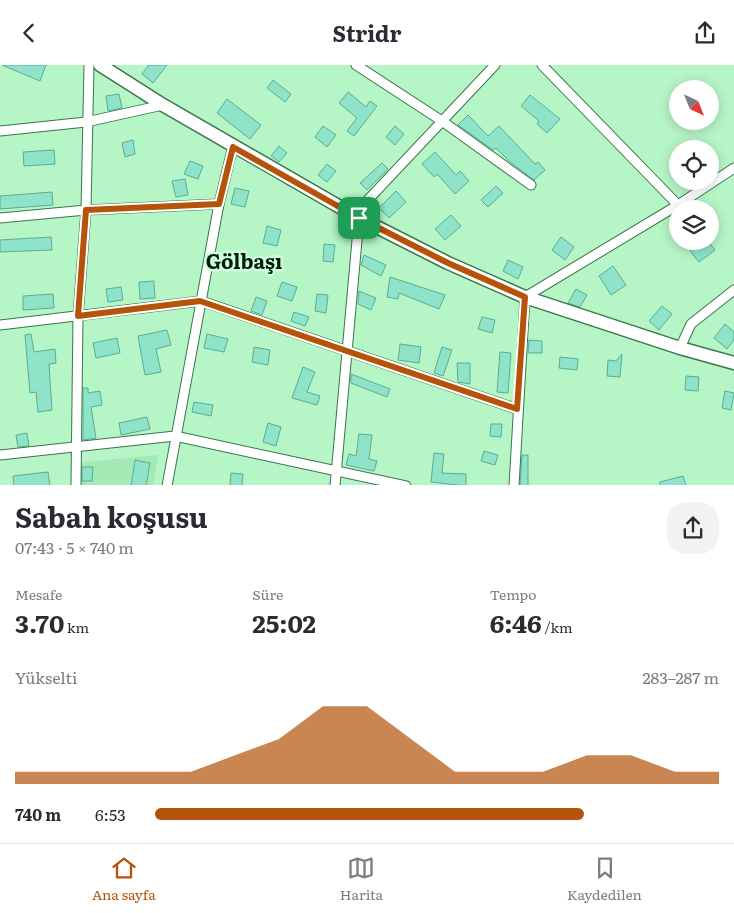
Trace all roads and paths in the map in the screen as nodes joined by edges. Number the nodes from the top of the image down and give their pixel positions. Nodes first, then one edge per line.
1 (88, 65) edge
2 (100, 65) edge
3 (356, 65) edge
4 (496, 65) edge
5 (542, 65) edge
6 (163, 105) junction
7 (86, 121) junction
8 (442, 121) junction
9 (0, 131) edge
10 (233, 147) junction
11 (734, 168) edge
12 (531, 185) dead end
13 (673, 200) edge
14 (686, 200) edge
15 (219, 204) junction
16 (86, 210) junction
17 (669, 210) edge
18 (0, 217) edge
19 (359, 218) junction
20 (734, 290) edge
21 (525, 297) junction
22 (200, 301) junction
23 (78, 316) junction
24 (0, 325) edge
25 (680, 348) junction
26 (347, 351) junction
27 (734, 363) edge
28 (517, 409) junction
29 (175, 436) junction
30 (78, 447) junction
31 (0, 455) edge
32 (336, 469) junction
33 (76, 485) edge
34 (167, 485) edge
35 (335, 485) edge
36 (406, 485) edge
37 (514, 485) edge

1 - 7 street
2 - 6 street
3 - 8 street
4 - 8 street
5 - 13 street
6 - 7 street
6 - 10 street
7 - 9 street
7 - 16 street
8 - 12 street
8 - 19 street
10 - 15 street
10 - 19 street
11 - 14 street
15 - 16 street
15 - 22 street
16 - 18 street
16 - 23 street
17 - 21 street
19 - 21 street
19 - 26 street
20 - 25 street
21 - 25 street
21 - 28 street
22 - 23 street
22 - 26 street
22 - 29 street
23 - 24 street
23 - 30 street
25 - 27 street
26 - 28 street
26 - 32 street
28 - 37 street
29 - 30 street
29 - 32 street
29 - 34 street
30 - 31 street
30 - 33 street
32 - 35 street
32 - 36 street

